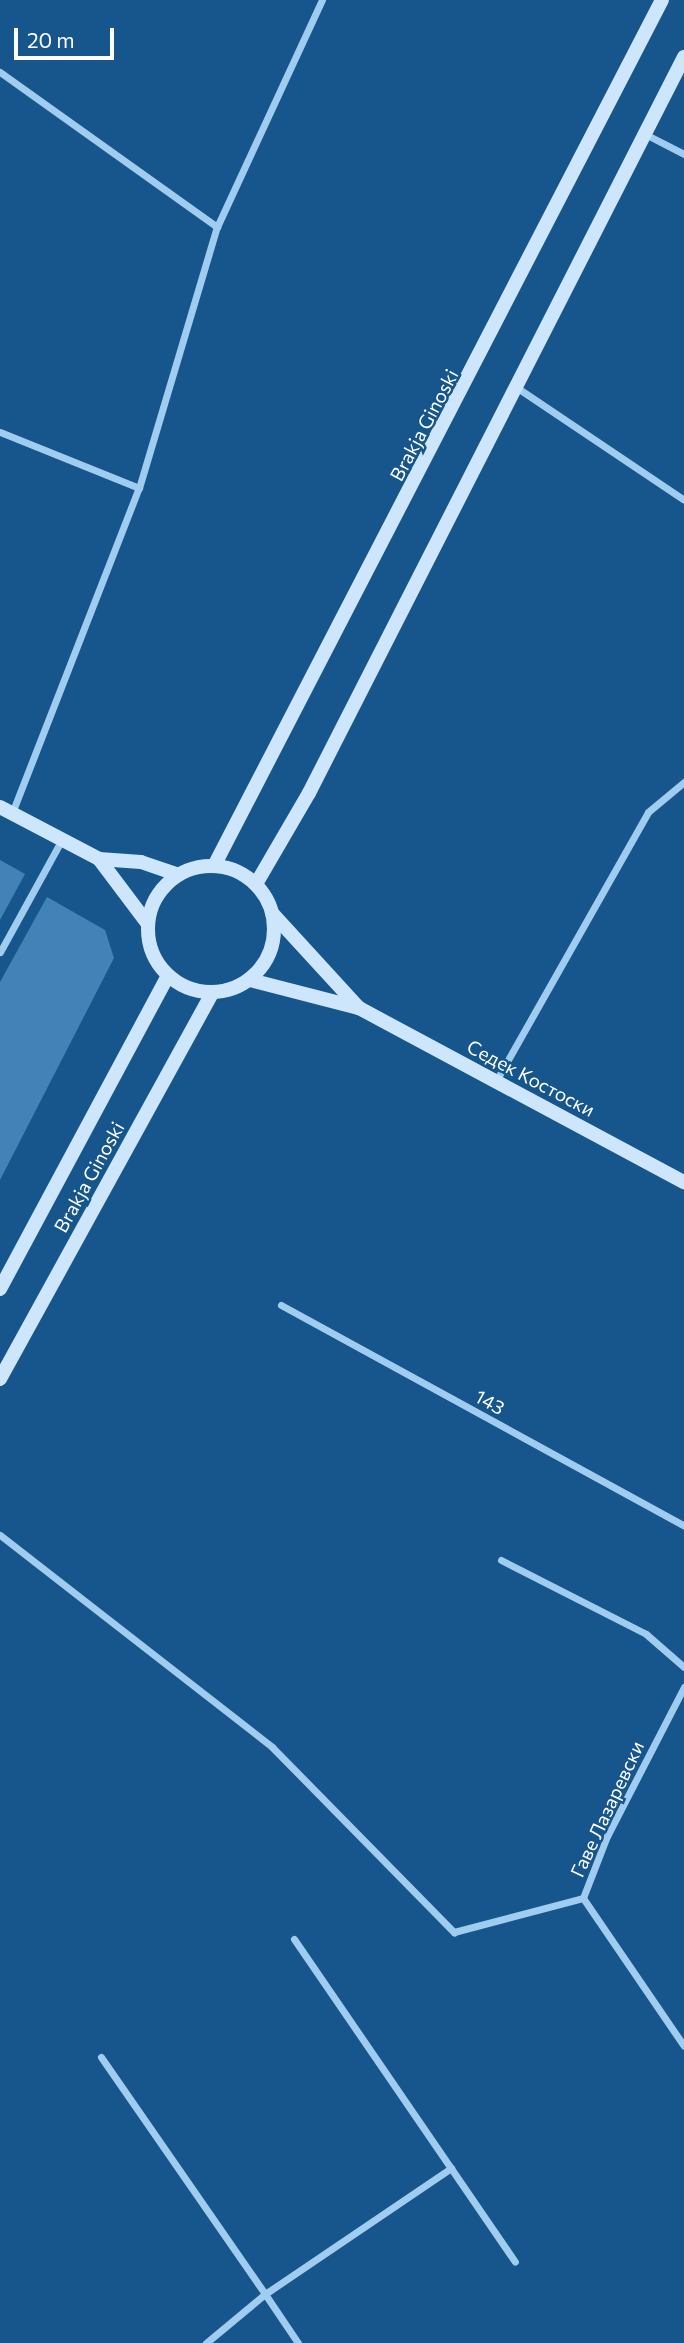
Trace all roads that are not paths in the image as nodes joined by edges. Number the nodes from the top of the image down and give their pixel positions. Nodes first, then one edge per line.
1 (322, 0) edge
2 (662, 0) edge
3 (684, 57) edge
4 (0, 72) edge
5 (645, 134) junction
6 (684, 154) edge
7 (217, 227) junction
8 (516, 387) junction
9 (0, 432) edge
10 (139, 488) junction
11 (684, 500) edge
12 (684, 782) edge
13 (6, 810) edge
14 (62, 838) junction
15 (99, 859) junction
16 (214, 866) junction
17 (178, 875) junction
18 (256, 884) junction
19 (272, 913) junction
20 (148, 924) junction
21 (0, 951) edge
22 (168, 976) junction
23 (250, 980) junction
24 (212, 993) junction
25 (359, 1008) junction
26 (495, 1081) junction
27 (684, 1182) edge
28 (0, 1289) edge
29 (281, 1305) dead end
30 (0, 1379) edge
31 (684, 1526) edge
32 (0, 1535) edge
33 (501, 1560) dead end
34 (684, 1667) edge
35 (684, 1687) edge
36 (583, 1898) junction
37 (294, 1939) dead end
38 (684, 2046) edge
39 (101, 2057) dead end
40 (451, 2168) junction
41 (515, 2262) dead end
42 (265, 2294) junction
43 (206, 2343) edge
44 (299, 2343) edge

1 - 7 street
2 - 16 main road, Brakja Ginoski
3 - 5 main road
4 - 7 street
5 - 6 street
5 - 8 main road
7 - 10 street
8 - 11 street
8 - 18 main road
9 - 10 street
10 - 13 street
12 - 26 street
13 - 14 main road
14 - 15 main road
14 - 21 street
15 - 17 main road
15 - 20 main road
16 - 17 main road
16 - 18 main road
17 - 20 main road
18 - 19 main road
19 - 23 main road
19 - 25 main road
20 - 22 main road
22 - 24 main road
22 - 28 main road, Brakja Ginoski
23 - 24 main road
23 - 25 main road
24 - 30 main road, Brakja Ginoski
25 - 26 main road, Седек Костоски
26 - 27 main road, Седек Костоски
29 - 31 street, 143
32 - 36 street
33 - 34 street
35 - 36 street, Гаве Лазаревски
36 - 38 street, Гаве Лазаревски
37 - 40 street
39 - 42 street
40 - 41 street
40 - 42 street
42 - 43 street
42 - 44 street

